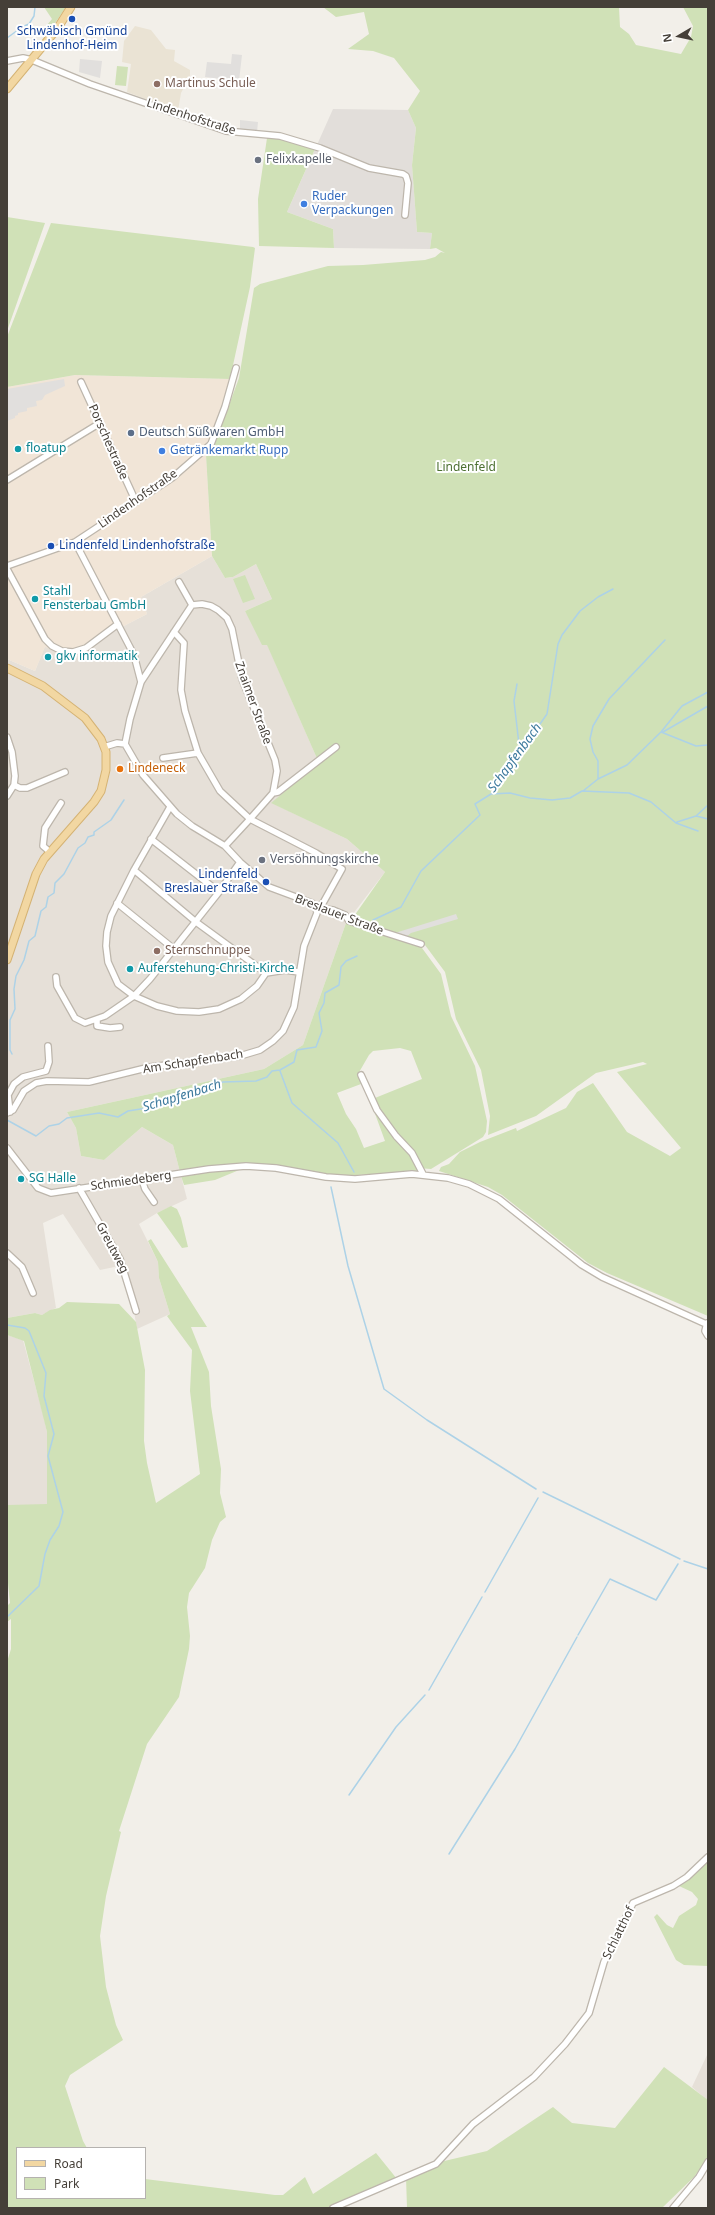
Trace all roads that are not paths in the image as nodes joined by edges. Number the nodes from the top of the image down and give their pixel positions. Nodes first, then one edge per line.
1 (71, 7) edge
2 (32, 60) junction
3 (7, 61) edge
4 (7, 89) edge
5 (405, 215) dead end
6 (236, 368) dead end
7 (81, 382) dead end
8 (100, 423) junction
9 (7, 480) edge
10 (136, 502) junction
11 (75, 542) junction
12 (7, 566) edge
13 (7, 569) edge
14 (179, 582) dead end
15 (192, 605) junction
16 (118, 624) junction
17 (174, 632) junction
18 (7, 668) edge
19 (142, 682) junction
20 (7, 736) edge
21 (125, 744) junction
22 (104, 747) junction
23 (336, 748) dead end
24 (198, 752) junction
25 (164, 758) dead end
26 (65, 772) dead end
27 (14, 785) junction
28 (273, 794) junction
29 (7, 796) edge
30 (61, 803) dead end
31 (170, 807) junction
32 (250, 819) junction
33 (151, 839) junction
34 (225, 846) junction
35 (50, 852) junction
36 (240, 862) junction
37 (134, 870) junction
38 (219, 892) junction
39 (117, 903) junction
40 (316, 908) junction
41 (196, 922) junction
42 (421, 944) dead end
43 (174, 949) junction
44 (7, 960) edge
45 (299, 972) junction
46 (266, 973) junction
47 (56, 976) dead end
48 (134, 996) junction
49 (97, 1020) junction
50 (120, 1027) dead end
51 (48, 1046) dead end
52 (361, 1075) dead end
53 (8, 1113) edge
54 (7, 1148) edge
55 (423, 1174) junction
56 (142, 1180) junction
57 (78, 1188) junction
58 (154, 1202) dead end
59 (7, 1253) edge
60 (33, 1293) dead end
61 (136, 1311) dead end
62 (707, 1323) edge
63 (708, 1336) edge
64 (708, 1856) edge
65 (708, 2163) edge
66 (333, 2208) edge
67 (673, 2208) edge

1 - 2 main road
2 - 3 street
2 - 4 main road
2 - 5 street, Lindenhofstraße
6 - 10 street, Lindenhofstraße
7 - 8 street, Porschestraße
8 - 9 street
8 - 10 street, Porschestraße
10 - 11 street, Lindenhofstraße
11 - 12 street, Lindenhofstraße
11 - 16 street
13 - 16 street
14 - 15 street
15 - 17 street
15 - 28 street, Znaimer Straße
16 - 19 street
17 - 19 street
17 - 24 street
18 - 22 main road
19 - 21 street
20 - 27 street
21 - 22 street
21 - 31 street, Breslauer Straße
22 - 35 main road
23 - 28 street
24 - 25 street
24 - 32 street
26 - 27 street
27 - 29 street
28 - 32 street
30 - 35 street
31 - 33 street
31 - 34 street, Breslauer Straße
32 - 34 street
32 - 40 street
33 - 37 street
33 - 38 street
34 - 36 street, Breslauer Straße
35 - 44 main road
36 - 38 street
36 - 40 street, Breslauer Straße
37 - 39 street
37 - 41 street
38 - 41 street
39 - 43 street
39 - 48 street
40 - 42 street, Breslauer Straße
40 - 45 street, Am Schapfenbach
41 - 43 street
41 - 46 street
43 - 48 street
45 - 46 street
45 - 53 street, Am Schapfenbach
46 - 48 street
47 - 49 street
48 - 49 street
49 - 50 street
51 - 53 street
52 - 55 street
54 - 57 street, Schmiedeberg
55 - 56 street, Schmiedeberg
55 - 62 street, Schmiedeberg
56 - 57 street, Schmiedeberg
56 - 58 street
57 - 61 street, Greutweg
59 - 60 street
62 - 63 street
64 - 66 street, Schlatthof
65 - 67 street

